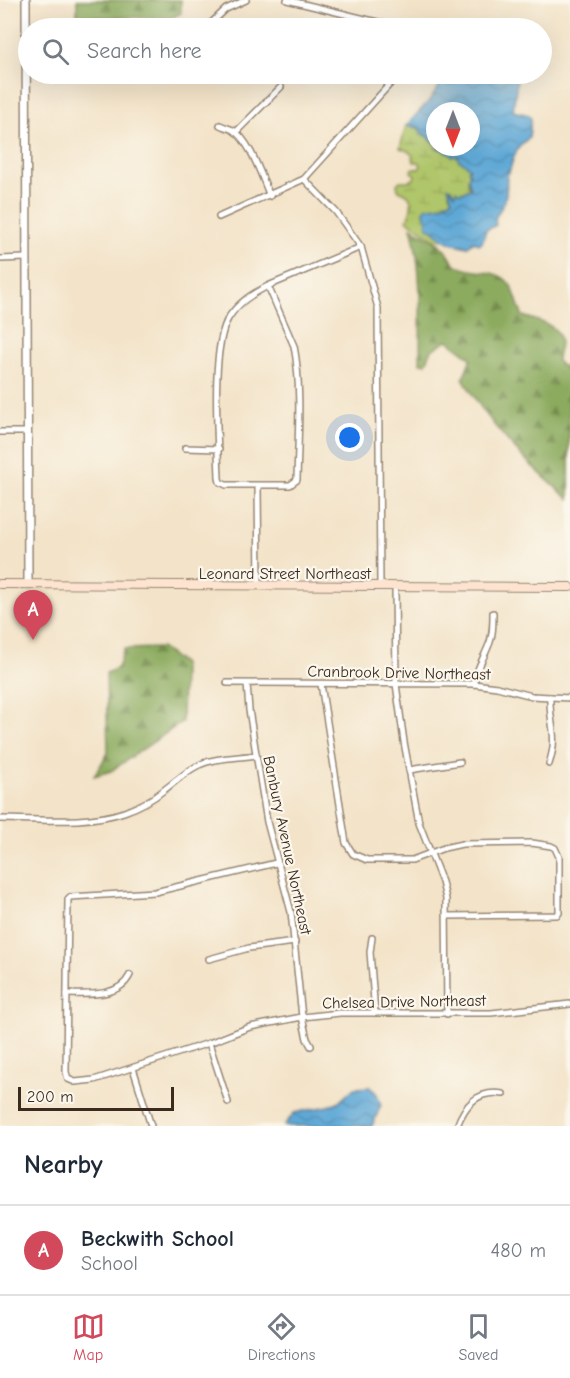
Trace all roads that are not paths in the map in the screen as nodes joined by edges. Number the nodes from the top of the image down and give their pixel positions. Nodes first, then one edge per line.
1 (26, 0) edge
2 (246, 0) edge
3 (286, 0) edge
4 (26, 18) edge
5 (217, 18) edge
6 (361, 18) edge
7 (27, 84) edge
8 (390, 84) edge
9 (281, 87) dead end
10 (220, 125) dead end
11 (236, 132) junction
12 (304, 179) junction
13 (270, 196) junction
14 (219, 217) dead end
15 (360, 247) junction
16 (26, 258) junction
17 (0, 259) edge
18 (268, 286) junction
19 (0, 432) edge
20 (26, 432) junction
21 (185, 448) dead end
22 (219, 449) junction
23 (258, 486) junction
24 (0, 584) edge
25 (28, 584) junction
26 (259, 586) junction
27 (380, 586) junction
28 (396, 586) junction
29 (570, 587) edge
30 (493, 613) dead end
31 (227, 683) dead end
32 (248, 684) junction
33 (321, 684) junction
34 (396, 684) junction
35 (474, 684) junction
36 (550, 698) junction
37 (570, 698) edge
38 (256, 755) junction
39 (460, 762) dead end
40 (549, 764) dead end
41 (409, 770) junction
42 (0, 819) edge
43 (431, 853) junction
44 (276, 863) junction
45 (447, 916) junction
46 (372, 938) dead end
47 (295, 942) junction
48 (209, 959) dead end
49 (130, 975) dead end
50 (67, 994) junction
51 (570, 1004) edge
52 (375, 1013) junction
53 (447, 1014) junction
54 (302, 1017) junction
55 (209, 1043) junction
56 (311, 1046) dead end
57 (133, 1068) junction
58 (503, 1094) dead end
59 (228, 1102) dead end
60 (151, 1126) edge
61 (457, 1126) edge

1 - 4 street
2 - 5 street
3 - 6 street
7 - 16 street
8 - 12 street
9 - 11 street
10 - 11 street
11 - 13 street
12 - 13 street
12 - 15 street
13 - 14 street
15 - 18 street
15 - 27 street
16 - 17 street
16 - 20 street
18 - 22 street
18 - 23 street
19 - 20 street
20 - 25 street
21 - 22 street
22 - 23 street
23 - 26 street
24 - 25 main road, Leonard Street Northeast
25 - 26 main road, Leonard Street Northeast
26 - 27 main road, Leonard Street Northeast
27 - 28 main road, Leonard Street Northeast
28 - 29 main road, Leonard Street Northeast
28 - 34 street
30 - 35 street
31 - 32 street, Cranbrook Drive Northeast
32 - 33 street, Cranbrook Drive Northeast
32 - 38 street, Banbury Avenue Northeast
33 - 34 street, Cranbrook Drive Northeast
33 - 43 street
34 - 35 street, Cranbrook Drive Northeast
34 - 41 street
35 - 36 street, Cranbrook Drive Northeast
36 - 37 street, Cranbrook Drive Northeast
36 - 40 street
38 - 42 street
38 - 44 street, Banbury Avenue Northeast
39 - 41 street
41 - 43 street
43 - 45 street
43 - 45 street
44 - 47 street, Banbury Avenue Northeast
44 - 50 street
45 - 53 street
46 - 52 street
47 - 48 street
47 - 54 street, Banbury Avenue Northeast
49 - 50 street
50 - 57 street, Chelsea Drive Northeast
51 - 53 street, Chelsea Drive Northeast
52 - 53 street, Chelsea Drive Northeast
52 - 54 street, Chelsea Drive Northeast
54 - 55 street, Chelsea Drive Northeast
54 - 56 street, Banbury Avenue Northeast
55 - 57 street, Chelsea Drive Northeast
55 - 59 street
57 - 60 street
58 - 61 street

